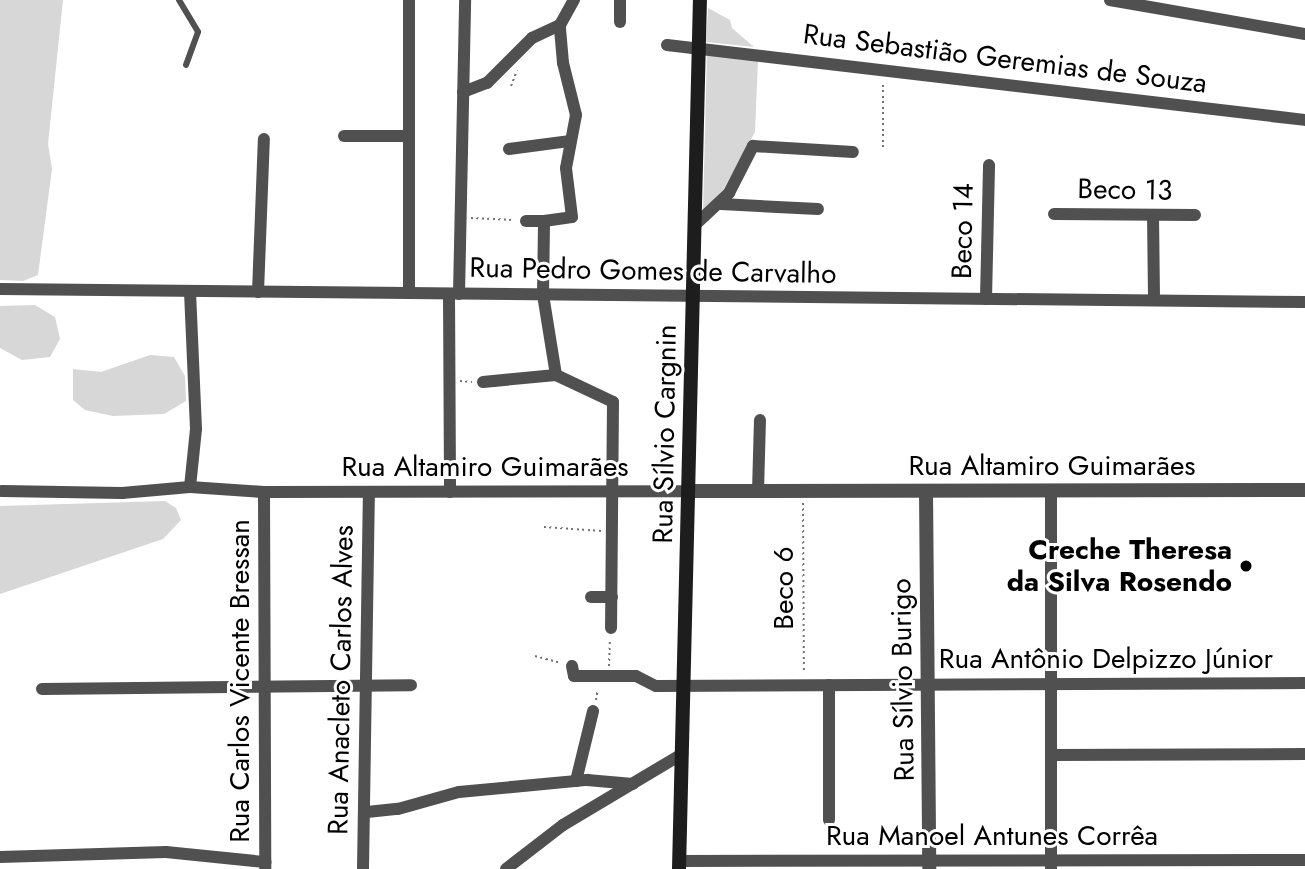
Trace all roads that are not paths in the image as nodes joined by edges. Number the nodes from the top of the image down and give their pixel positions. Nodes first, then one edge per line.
1 (179, 0) edge
2 (409, 0) edge
3 (465, 0) edge
4 (574, 0) edge
5 (620, 0) edge
6 (700, 0) edge
7 (1110, 0) edge
8 (620, 22) dead end
9 (560, 24) junction
10 (1305, 34) edge
11 (667, 45) dead end
12 (699, 47) junction
13 (186, 65) dead end
14 (463, 92) junction
15 (1305, 120) edge
16 (344, 136) dead end
17 (409, 136) junction
18 (264, 139) dead end
19 (570, 141) junction
20 (509, 149) dead end
21 (853, 152) dead end
22 (989, 165) dead end
23 (721, 204) junction
24 (818, 209) dead end
25 (1054, 214) dead end
26 (1153, 215) junction
27 (1195, 215) dead end
28 (526, 221) road end
29 (544, 221) junction
30 (695, 225) junction
31 (0, 289) edge
32 (190, 291) junction
33 (258, 292) junction
34 (409, 293) junction
35 (454, 294) junction
36 (543, 295) junction
37 (693, 296) junction
38 (986, 299) junction
39 (1154, 300) junction
40 (1305, 302) edge
41 (556, 375) junction
42 (483, 382) road end
43 (760, 420) dead end
44 (190, 487) junction
45 (1305, 490) edge
46 (2, 491) dead end
47 (614, 491) junction
48 (688, 491) junction
49 (758, 491) junction
50 (926, 491) junction
51 (1051, 491) junction
52 (264, 492) junction
53 (369, 492) junction
54 (450, 492) junction
55 (591, 597) dead end
56 (612, 597) junction
57 (611, 628) road end
58 (573, 671) road end
59 (1305, 683) edge
60 (1051, 684) junction
61 (368, 685) junction
62 (411, 685) dead end
63 (829, 685) junction
64 (928, 685) junction
65 (264, 686) junction
66 (684, 686) junction
67 (41, 689) dead end
68 (593, 712) road end
69 (682, 754) junction
70 (1305, 754) edge
71 (1051, 755) junction
72 (576, 781) junction
73 (633, 784) junction
74 (367, 812) junction
75 (829, 820) road end
76 (0, 857) edge
77 (1305, 860) edge
78 (679, 865) edge
79 (929, 865) edge
80 (1051, 865) edge
81 (265, 866) edge
82 (363, 869) edge
83 (506, 869) edge

1 - 13 lane
2 - 17 street
3 - 14 street
4 - 9 street
5 - 8 street
6 - 12 main road, Rua Sílvio Cargnin
7 - 10 street
9 - 14 street
9 - 19 street
11 - 12 street, Rua Sebastião Geremias de Souza
12 - 15 street, Rua Sebastião Geremias de Souza
12 - 30 main road, Rua Sílvio Cargnin
14 - 35 street
16 - 17 street
17 - 34 street
18 - 33 street
19 - 20 street
19 - 29 street
21 - 23 street
22 - 38 street, Beco 14
23 - 24 street
23 - 30 street
25 - 26 street, Beco 13
26 - 27 street, Beco 13
26 - 39 street
28 - 29 street
29 - 36 street
30 - 37 main road, Rua Sílvio Cargnin
31 - 32 street, Rua Pedro Gomes de Carvalho
32 - 33 street, Rua Pedro Gomes de Carvalho
32 - 44 street
33 - 34 street, Rua Pedro Gomes de Carvalho
34 - 35 street, Rua Pedro Gomes de Carvalho
35 - 36 street, Rua Pedro Gomes de Carvalho
35 - 54 street
36 - 37 street, Rua Pedro Gomes de Carvalho
36 - 41 street
37 - 38 street, Rua Pedro Gomes de Carvalho
37 - 48 main road, Rua Sílvio Cargnin
38 - 39 street, Rua Pedro Gomes de Carvalho
39 - 40 street, Rua Pedro Gomes de Carvalho
41 - 42 street
41 - 47 street
43 - 49 street
44 - 46 street, Rua Altamiro Guimarães
44 - 52 street, Rua Altamiro Guimarães
45 - 51 street, Rua Altamiro Guimarães
47 - 48 street, Rua Altamiro Guimarães
47 - 54 street, Rua Altamiro Guimarães
47 - 56 street
48 - 49 street, Rua Altamiro Guimarães
48 - 66 main road, Rua Sílvio Cargnin
49 - 50 street, Rua Altamiro Guimarães
50 - 51 street, Rua Altamiro Guimarães
50 - 64 street, Rua Sílvio Burigo
51 - 60 street
52 - 53 street, Rua Altamiro Guimarães
52 - 65 street, Rua Carlos Vicente Bressan
53 - 54 street, Rua Altamiro Guimarães
53 - 61 street, Rua Anacleto Carlos Alves
55 - 56 street
56 - 57 street
58 - 66 street, Rua Antônio Delpizzo Júnior
59 - 60 street, Rua Antônio Delpizzo Júnior
60 - 64 street, Rua Antônio Delpizzo Júnior
60 - 71 street
61 - 62 street
61 - 65 street
61 - 74 street, Rua Anacleto Carlos Alves
63 - 64 street, Rua Antônio Delpizzo Júnior
63 - 66 street, Rua Antônio Delpizzo Júnior
63 - 75 street
64 - 79 street, Rua Sílvio Burigo
65 - 67 street
65 - 81 street, Rua Carlos Vicente Bressan
66 - 69 main road, Rua Sílvio Cargnin
68 - 72 street
69 - 73 street
69 - 78 main road, Rua Sílvio Cargnin
70 - 71 street
71 - 80 street
72 - 73 street
72 - 74 street
73 - 83 street
74 - 82 street, Rua Anacleto Carlos Alves
76 - 81 street
77 - 80 street, Rua Manoel Antunes Corrêa
78 - 79 street, Rua Manoel Antunes Corrêa
79 - 80 street, Rua Manoel Antunes Corrêa

